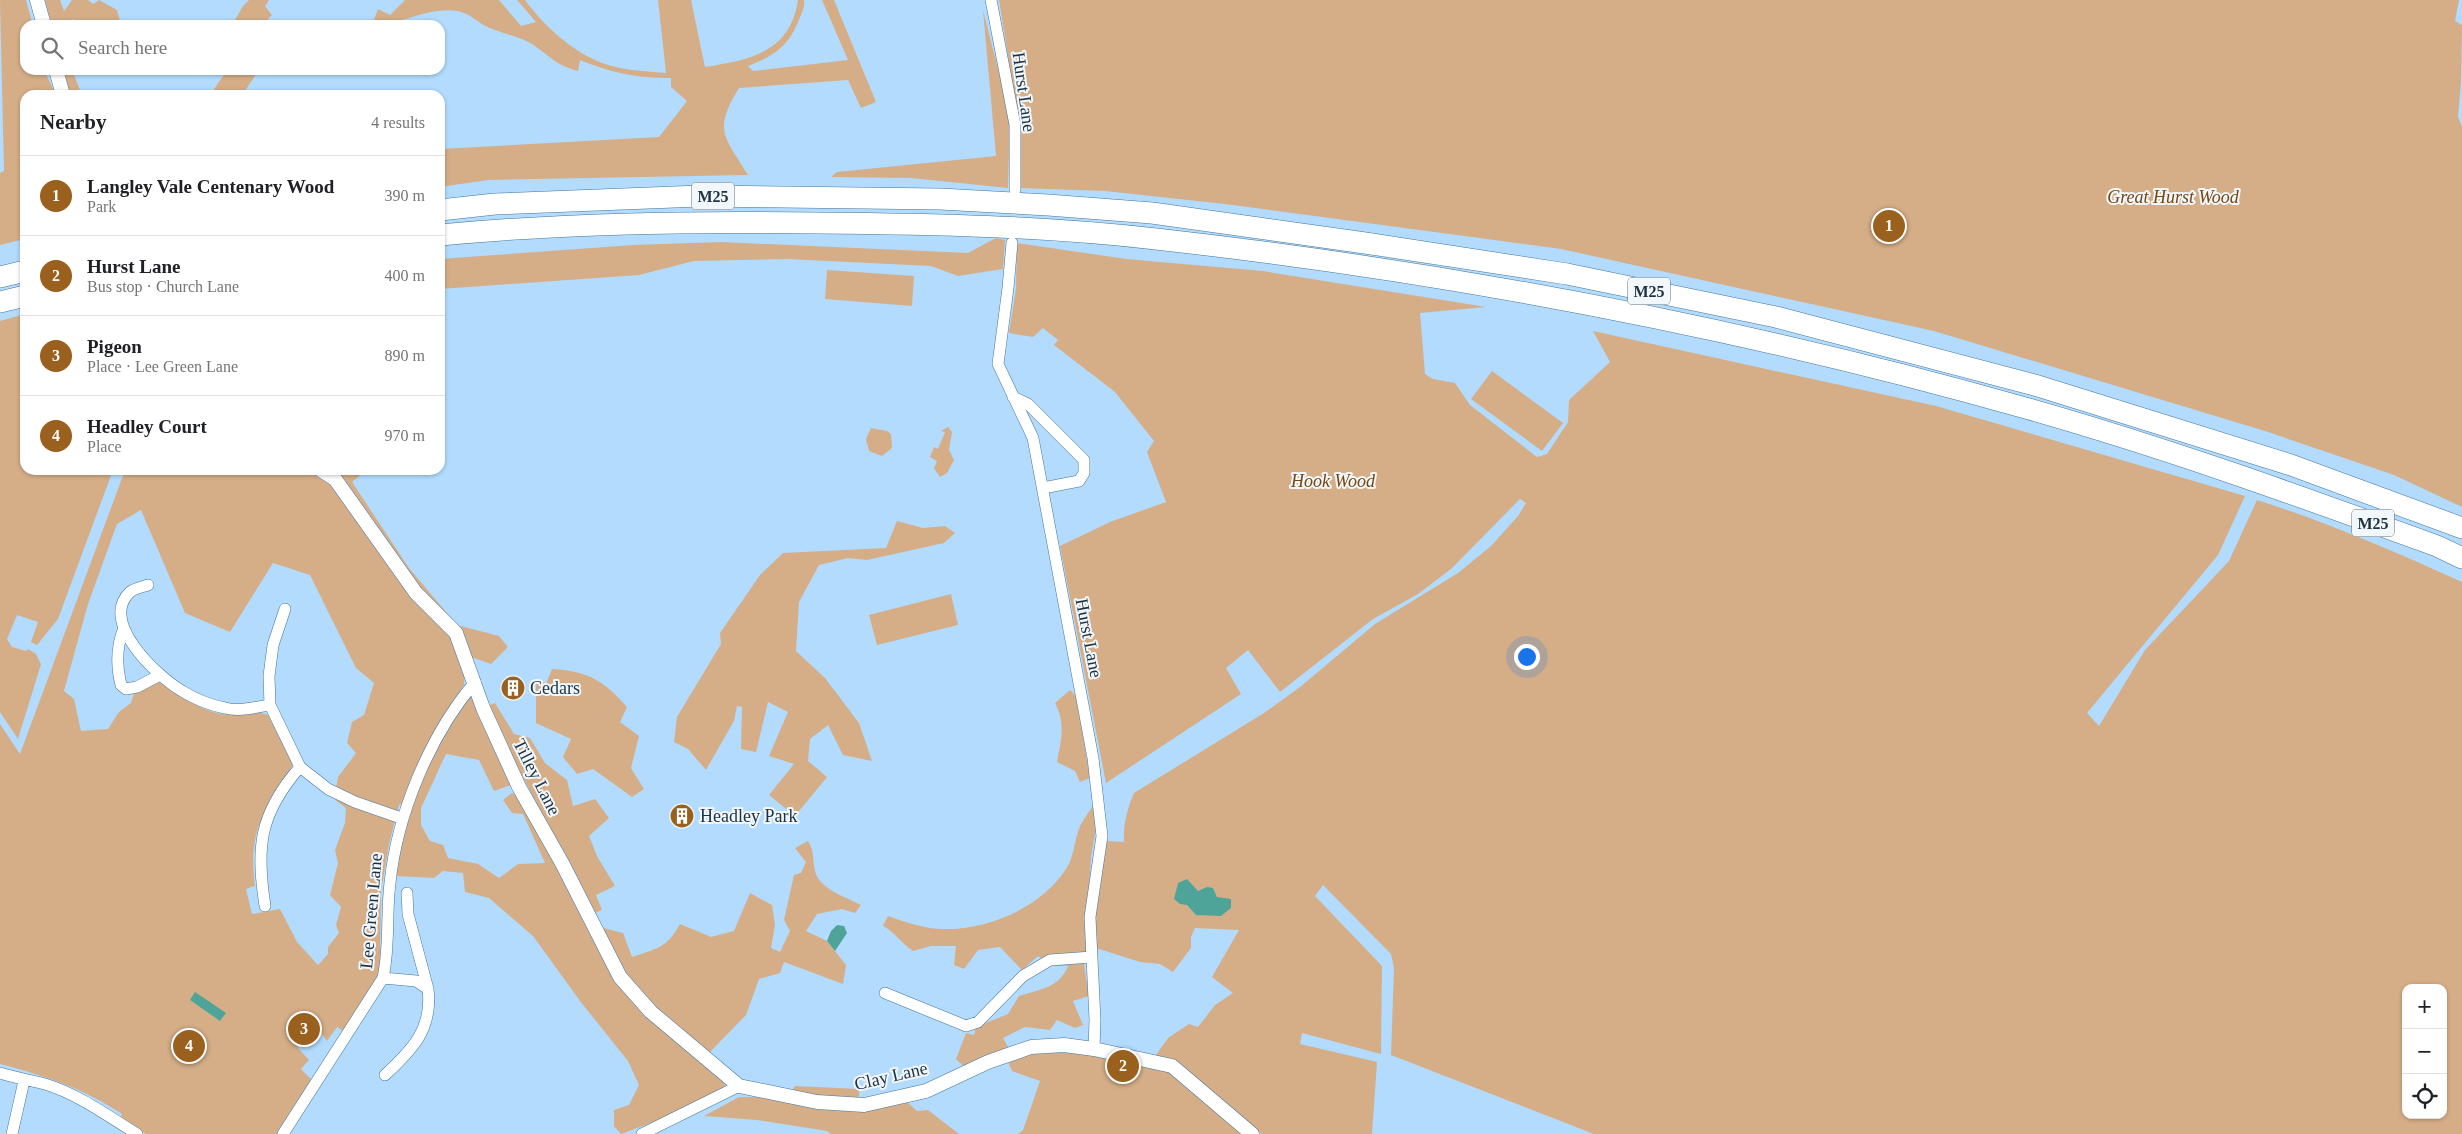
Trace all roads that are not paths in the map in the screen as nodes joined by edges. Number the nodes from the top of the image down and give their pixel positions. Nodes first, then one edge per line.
1 (991, 0) edge
2 (38, 4) edge
3 (43, 20) edge
4 (57, 75) edge
5 (62, 90) edge
6 (1015, 190) dead end
7 (445, 209) edge
8 (445, 235) edge
9 (1012, 243) dead end
10 (20, 272) edge
11 (0, 277) edge
12 (20, 297) edge
13 (0, 302) edge
14 (1013, 397) junction
15 (328, 475) edge
16 (1043, 488) junction
17 (2462, 528) edge
18 (2462, 558) edge
19 (148, 585) dead end
20 (285, 608) dead end
21 (124, 628) junction
22 (160, 675) junction
23 (475, 682) junction
24 (270, 705) junction
25 (300, 767) junction
26 (401, 818) junction
27 (408, 893) dead end
28 (265, 906) dead end
29 (1092, 957) junction
30 (383, 978) junction
31 (428, 989) junction
32 (884, 993) dead end
33 (1094, 1049) junction
34 (0, 1073) edge
35 (385, 1075) dead end
36 (24, 1081) junction
37 (739, 1086) junction
38 (12, 1134) edge
39 (137, 1134) edge
40 (283, 1134) edge
41 (642, 1134) edge
42 (1252, 1134) edge

1 - 6 street, Hurst Lane
2 - 3 street
4 - 5 street
7 - 17 highway, M25
8 - 18 highway, M25
9 - 14 street, Hurst Lane
10 - 11 highway
12 - 13 highway
14 - 16 street, Hurst Lane
14 - 16 street
15 - 23 street, Tilley Lane
16 - 29 street, Hurst Lane
19 - 21 street
20 - 24 street
21 - 22 street
21 - 22 street
22 - 24 street
23 - 26 street, Lee Green Lane
23 - 37 street, Tilley Lane
24 - 25 street
25 - 26 street
25 - 28 street
26 - 30 street, Lee Green Lane
27 - 31 street
29 - 32 street
29 - 33 street, Hurst Lane
30 - 31 street
30 - 40 street, Lee Green Lane
31 - 35 street
33 - 37 street, Clay Lane
33 - 42 street, Clay Lane
34 - 36 street
36 - 38 street
36 - 39 street
37 - 41 street

